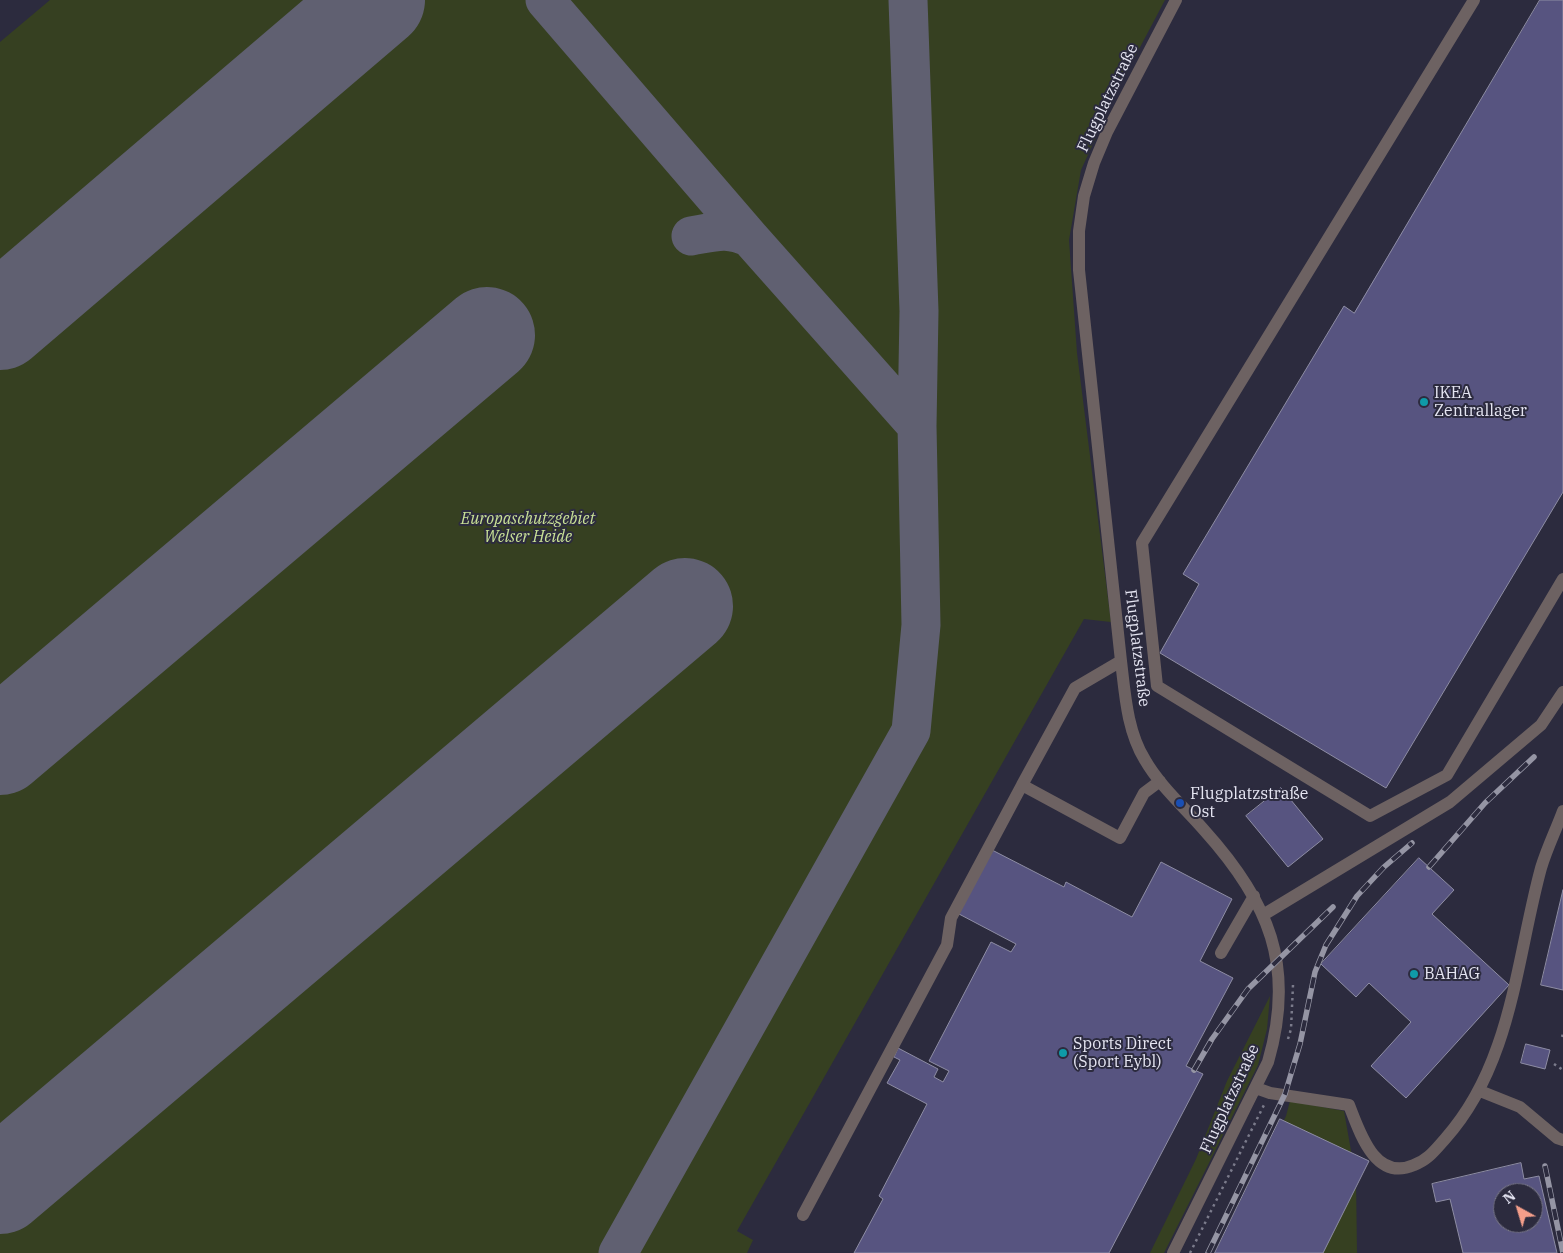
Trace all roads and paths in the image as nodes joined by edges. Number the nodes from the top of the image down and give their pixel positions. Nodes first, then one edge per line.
1 (1176, 0) edge
2 (1474, 0) edge
3 (1563, 579) edge
4 (1121, 661) junction
5 (1563, 692) edge
6 (1160, 781) junction
7 (1022, 785) junction
8 (1563, 811) edge
9 (1254, 896) junction
10 (1264, 915) junction
11 (1221, 953) dead end
12 (1293, 983) dead end
13 (1287, 1046) dead end
14 (1554, 1064) dead end
15 (1563, 1070) edge
16 (1256, 1088) junction
17 (1480, 1091) junction
18 (1270, 1093) junction
19 (1563, 1140) edge
20 (803, 1215) dead end
21 (1173, 1253) edge
22 (1190, 1253) edge

1 - 4 street, Flugplatzstraße
2 - 3 street
4 - 6 street, Flugplatzstraße
4 - 7 street
5 - 10 street
6 - 7 street
6 - 9 street, Flugplatzstraße
7 - 20 street
8 - 17 street
9 - 10 street, Flugplatzstraße
9 - 11 street
10 - 16 street, Flugplatzstraße
12 - 13 path
14 - 15 path
16 - 18 street
16 - 21 street, Flugplatzstraße
17 - 18 street
17 - 19 street
18 - 22 path

